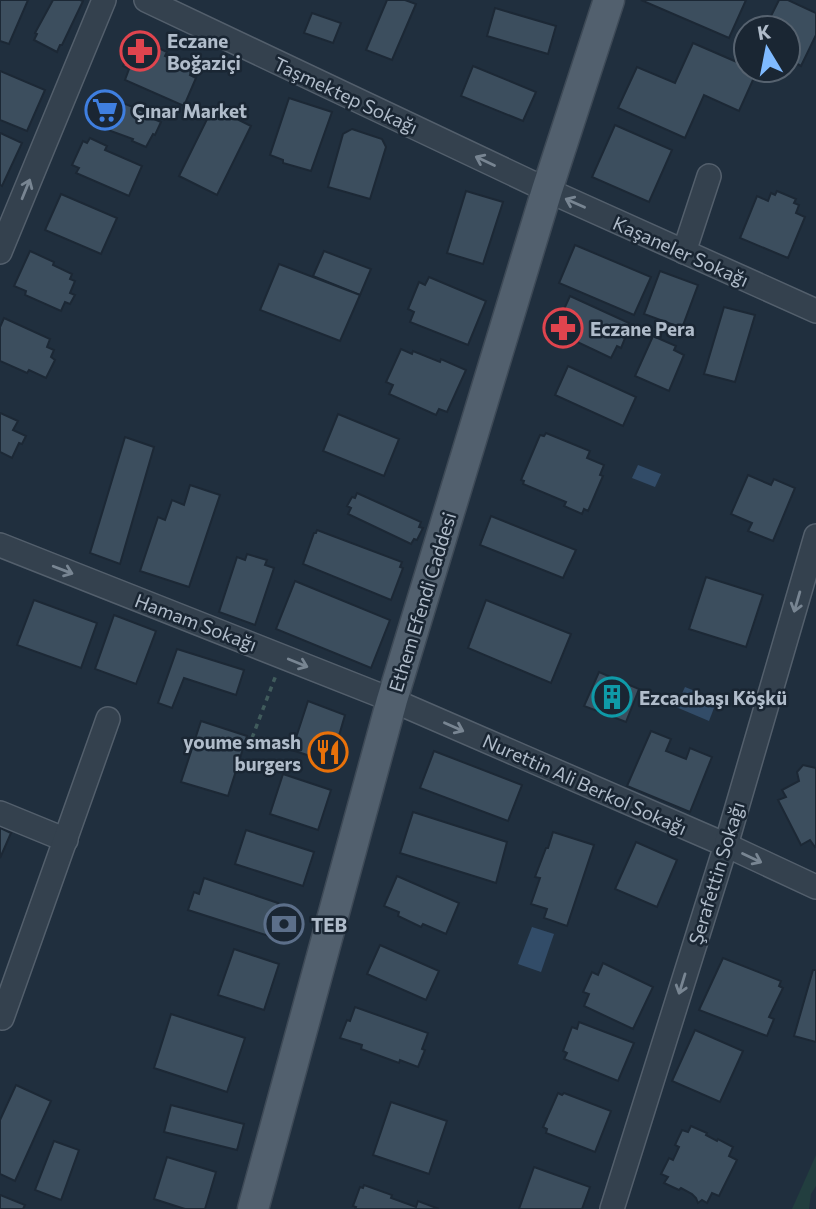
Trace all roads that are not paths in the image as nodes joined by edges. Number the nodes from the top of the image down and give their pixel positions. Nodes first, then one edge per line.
1 (104, 0) edge
2 (146, 0) edge
3 (609, 0) edge
4 (709, 176) dead end
5 (547, 190) junction
6 (0, 252) edge
7 (684, 252) junction
8 (816, 311) edge
9 (816, 536) edge
10 (0, 545) edge
11 (392, 700) junction
12 (107, 719) dead end
13 (0, 813) edge
14 (66, 839) junction
15 (726, 845) junction
16 (816, 887) edge
17 (2, 1018) dead end
18 (253, 1209) edge
19 (612, 1209) edge

6 -> 1 street
5 -> 2 street, Taşmektep Sokağı
3 - 5 main road, Ethem Efendi Caddesi
4 - 7 street
7 -> 5 street, Kaşaneler Sokağı
5 - 11 main road, Ethem Efendi Caddesi
7 - 8 street, Kaşaneler Sokağı
9 -> 15 street, Şerafettin Sokağı
10 -> 11 street, Hamam Sokağı
11 -> 15 street, Nurettin Ali Berkol Sokağı
11 - 18 main road, Ethem Efendi Caddesi
12 - 14 street
13 - 14 street
14 - 17 street
15 -> 16 street, Nurettin Ali Berkol Sokağı
15 -> 19 street, Şerafettin Sokağı

